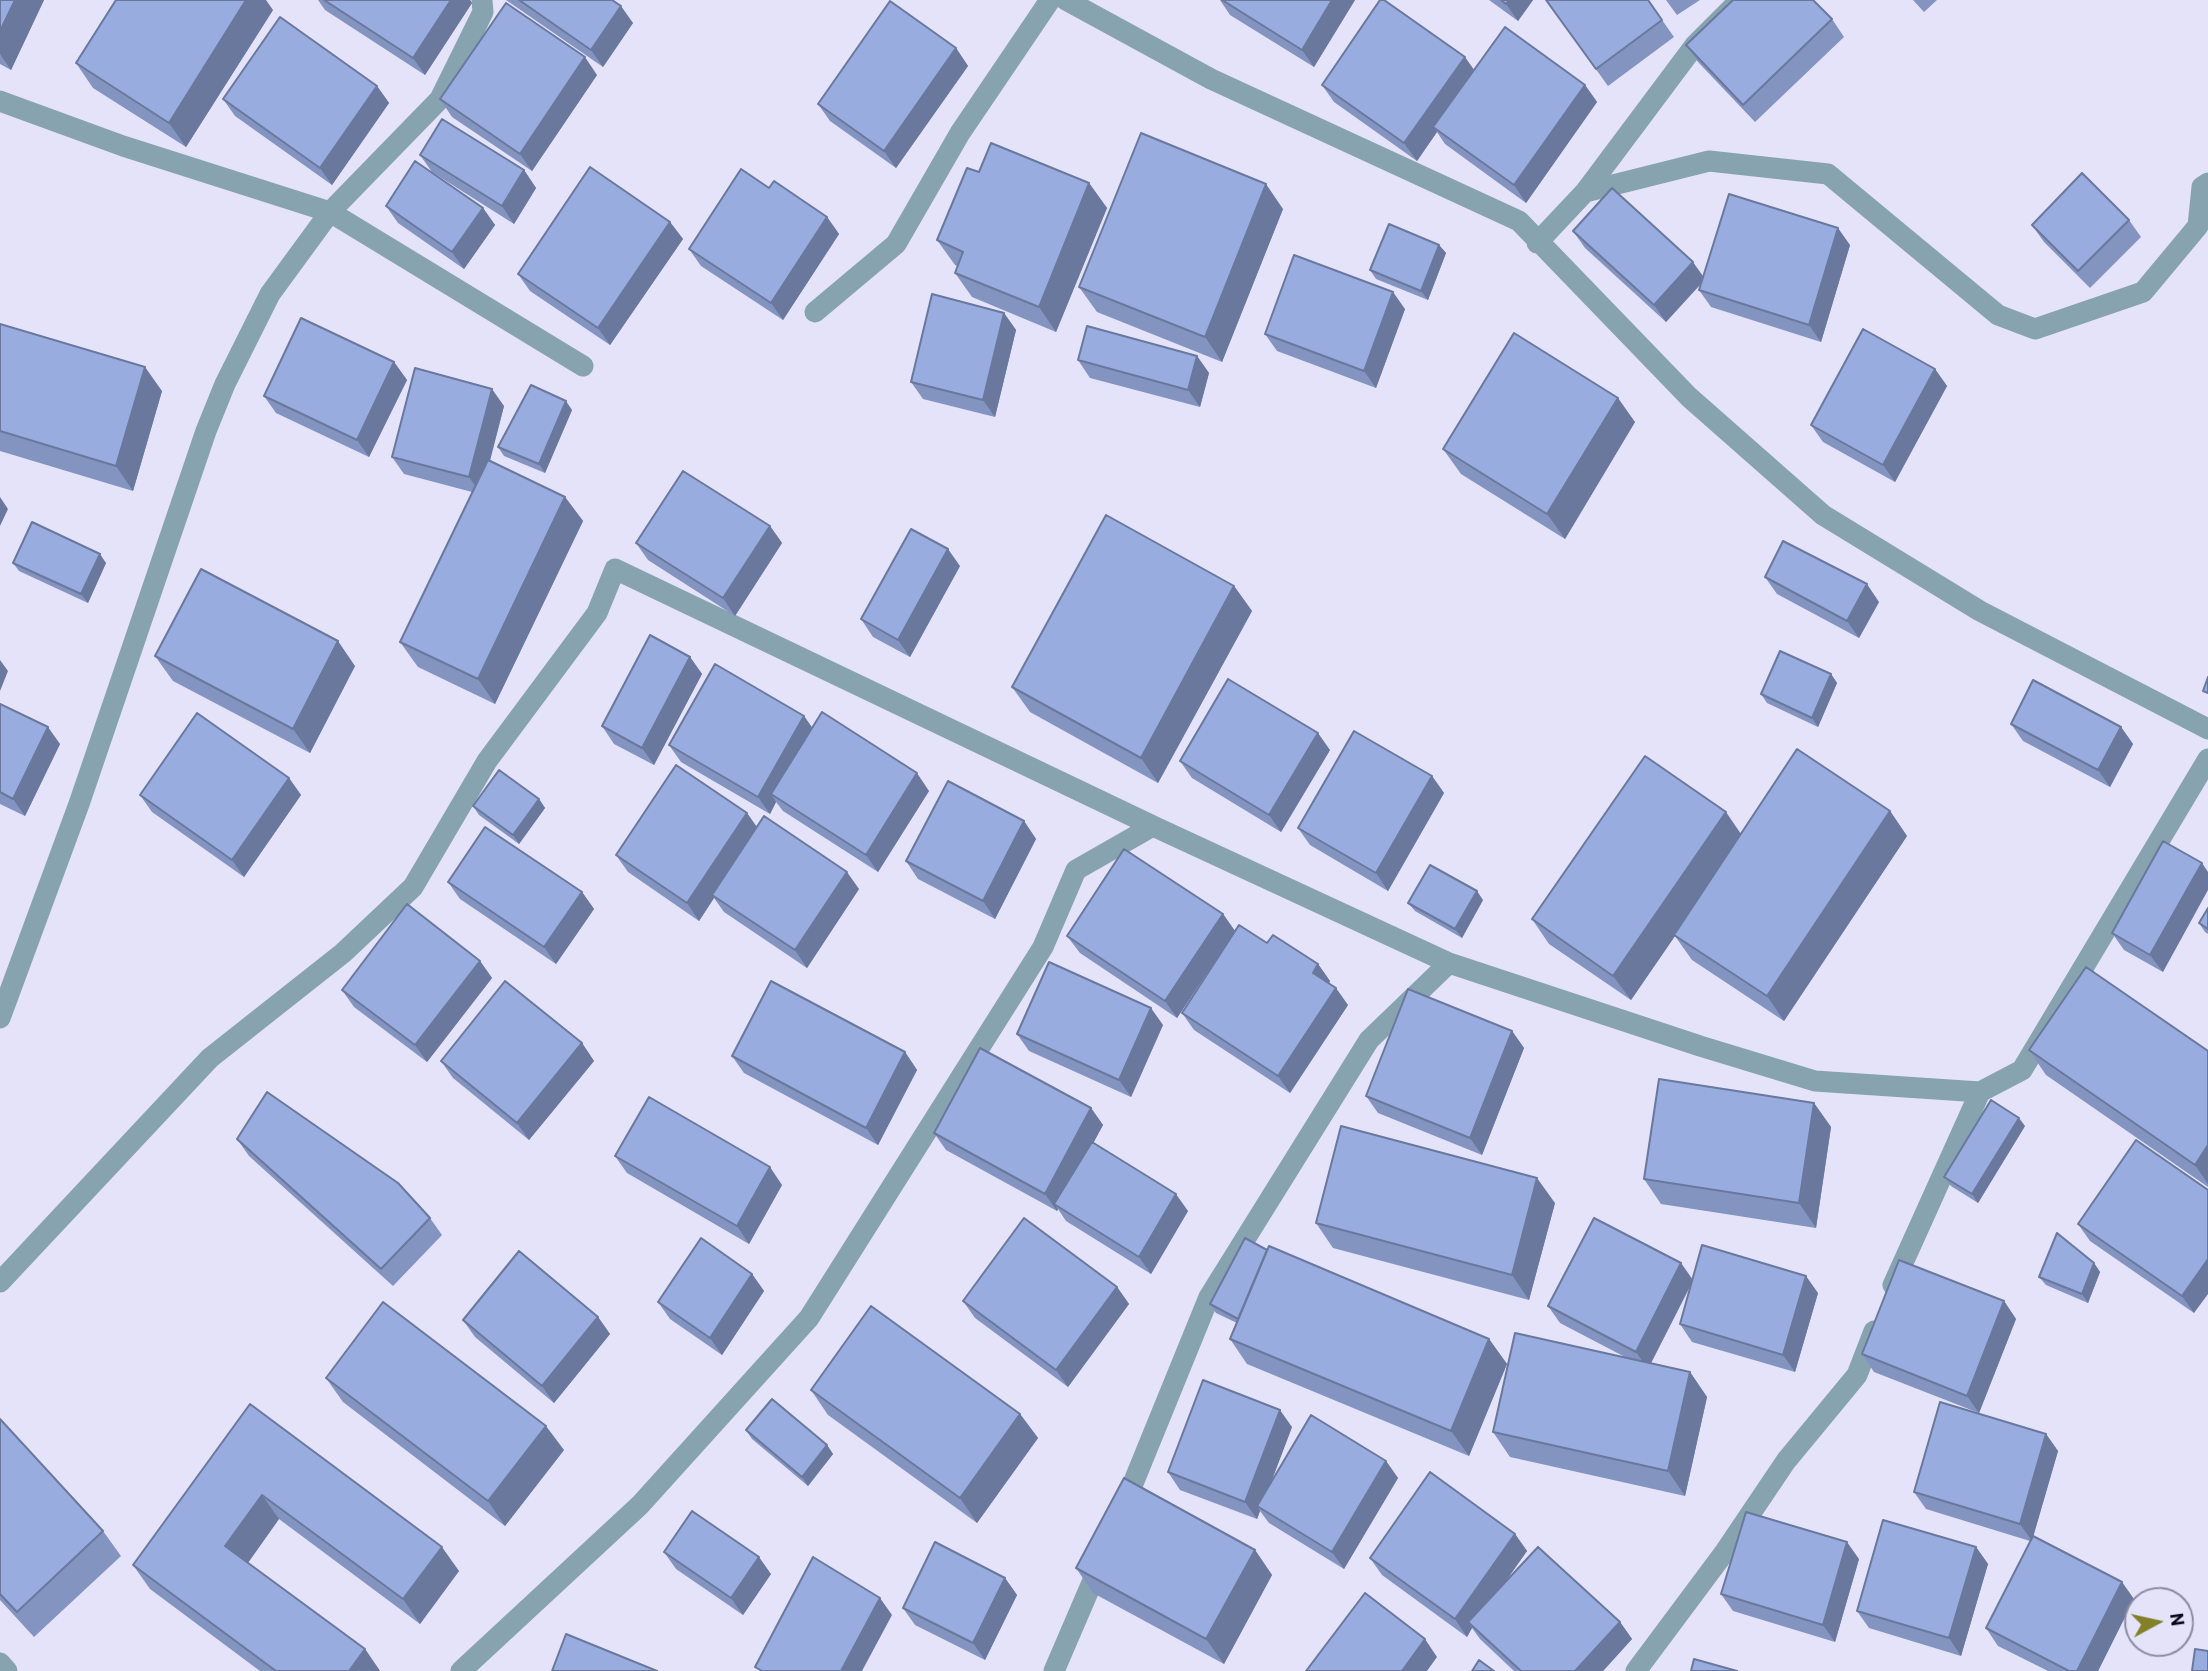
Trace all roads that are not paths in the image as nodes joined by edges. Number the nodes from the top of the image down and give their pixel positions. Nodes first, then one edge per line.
1 (482, 0) edge
2 (1049, 0) edge
3 (1066, 0) edge
4 (1740, 0) edge
5 (0, 101) edge
6 (2208, 183) edge
7 (1585, 192) junction
8 (330, 212) junction
9 (1537, 243) junction
10 (815, 312) dead end
11 (583, 366) dead end
12 (2208, 729) edge
13 (2208, 759) edge
14 (1153, 826) junction
15 (1449, 963) junction
16 (0, 1018) edge
17 (1980, 1092) junction
18 (0, 1282) edge
19 (0, 1663) edge
20 (7, 1671) edge
21 (461, 1671) edge
22 (1054, 1671) edge
23 (1636, 1671) edge

1 - 8 street
2 - 10 street
3 - 9 street
4 - 7 street
5 - 8 street
6 - 7 street
7 - 9 street
8 - 11 street
8 - 16 street
9 - 12 street
13 - 17 street
14 - 15 street
14 - 18 street
14 - 21 street
15 - 17 street
15 - 22 street
17 - 23 street
19 - 20 street

